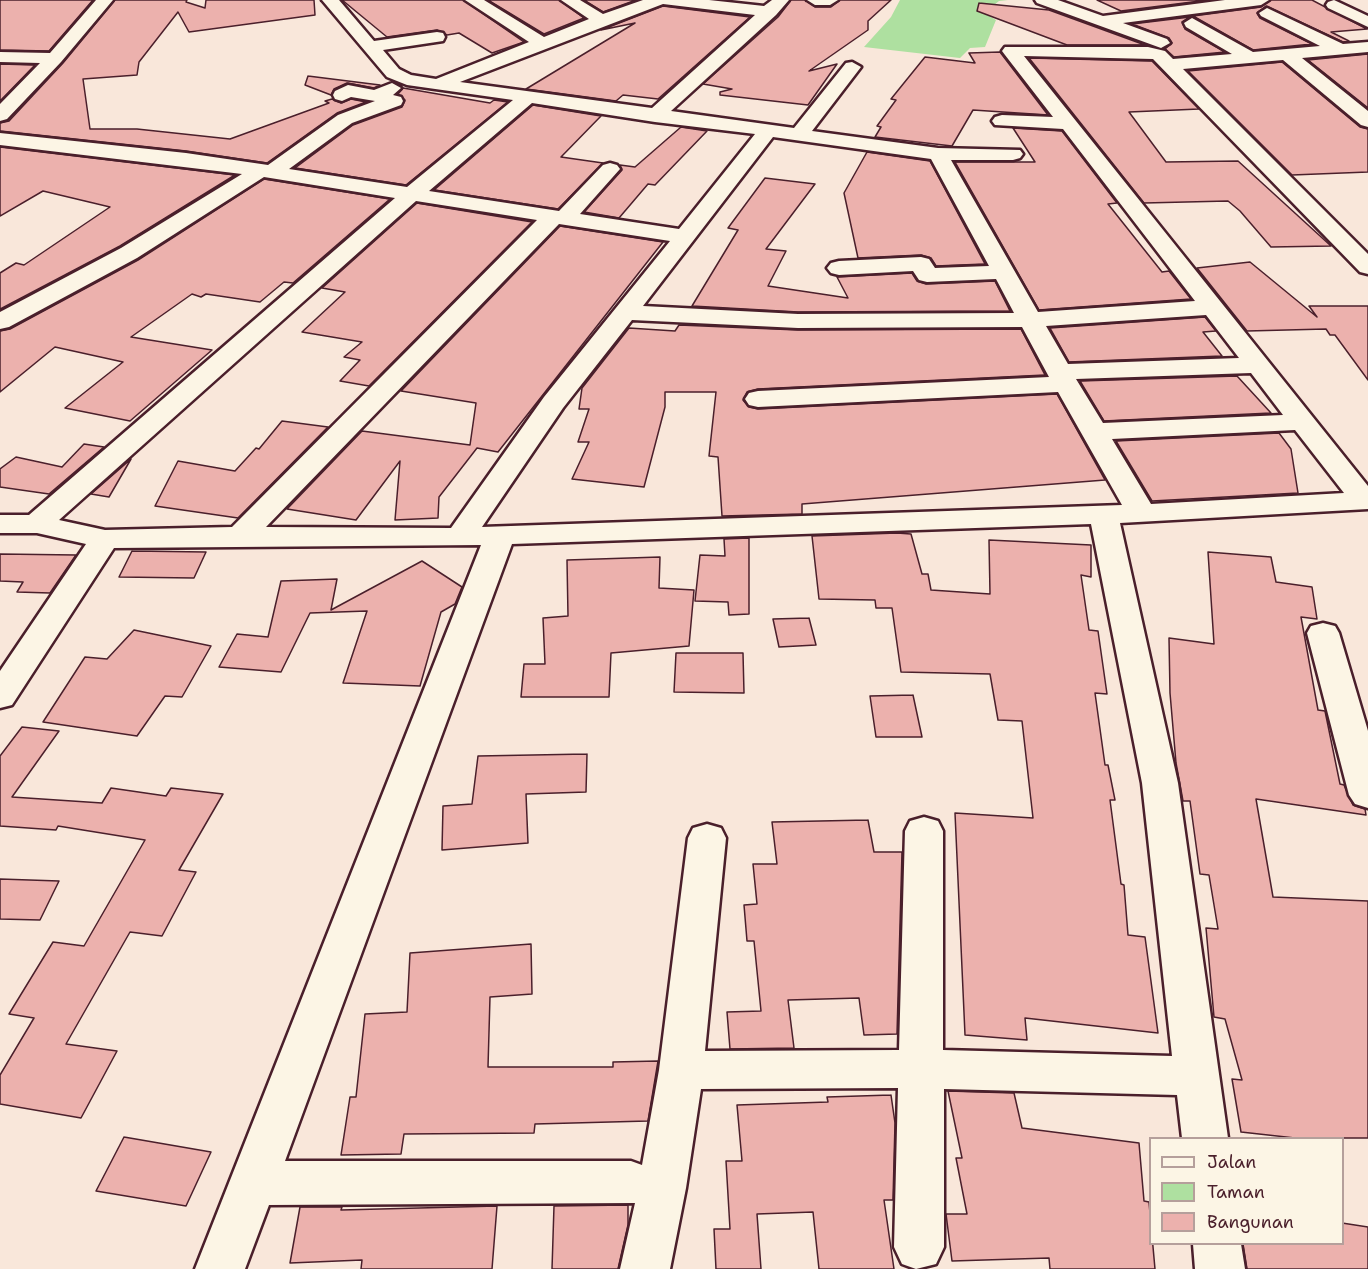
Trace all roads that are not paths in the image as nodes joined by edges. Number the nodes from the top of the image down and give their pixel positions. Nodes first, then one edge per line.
1 (105, 0) edge
2 (330, 0) edge
3 (473, 0) edge
4 (568, 0) edge
5 (657, 0) edge
6 (668, 0) edge
7 (815, 0) edge
8 (830, 0) edge
9 (1043, 0) edge
10 (1334, 5) dead end
11 (776, 6) edge
12 (1264, 7) edge
13 (602, 20) junction
14 (1101, 21) junction
15 (1368, 22) edge
16 (1192, 23) dead end
17 (437, 37) dead end
18 (544, 44) junction
19 (368, 47) junction
20 (1367, 48) edge
21 (1339, 50) junction
22 (1286, 54) junction
23 (0, 57) edge
24 (1249, 57) junction
25 (55, 58) junction
26 (1210, 61) junction
27 (1170, 65) junction
28 (852, 67) dead end
29 (407, 80) junction
30 (439, 84) junction
31 (342, 95) dead end
32 (377, 96) junction
33 (529, 96) junction
34 (0, 115) edge
35 (655, 116) junction
36 (1002, 121) dead end
37 (1368, 121) edge
38 (1071, 124) junction
39 (767, 132) junction
40 (799, 135) junction
41 (0, 139) edge
42 (938, 154) junction
43 (1013, 154) dead end
44 (610, 169) dead end
45 (267, 171) junction
46 (413, 193) junction
47 (559, 217) junction
48 (685, 237) junction
49 (1368, 267) edge
50 (839, 268) dead end
51 (1004, 272) junction
52 (1211, 307) junction
53 (626, 312) junction
54 (1031, 320) junction
55 (0, 322) edge
56 (1256, 364) junction
57 (1062, 378) junction
58 (758, 399) dead end
59 (1300, 422) junction
60 (1093, 432) junction
61 (1366, 500) edge
62 (1142, 513) junction
63 (1104, 516) junction
64 (0, 524) edge
65 (37, 524) junction
66 (500, 535) junction
67 (240, 536) junction
68 (460, 537) junction
69 (105, 539) junction
70 (1323, 633) dead end
71 (0, 697) edge
72 (1368, 795) edge
73 (924, 831) dead end
74 (707, 838) dead end
75 (922, 1069) junction
76 (681, 1070) junction
77 (1198, 1076) junction
78 (1205, 1137) edge
79 (253, 1183) junction
80 (631, 1183) dead end
81 (1217, 1245) edge
82 (920, 1248) dead end
83 (220, 1269) edge
84 (645, 1269) edge
85 (1220, 1269) edge

1 - 25 street
2 - 19 street
3 - 18 street
4 - 13 street
5 - 13 street
6 - 11 street
7 - 8 street
9 - 14 street
10 - 15 street
11 - 35 street
12 - 14 street
12 - 21 street
13 - 18 street
14 - 26 street
16 - 24 street
17 - 19 street
18 - 30 street
19 - 29 street
20 - 21 street
21 - 22 street
22 - 24 street
22 - 37 street
23 - 25 street
24 - 26 street
25 - 34 street
26 - 27 street
27 - 38 street
27 - 49 street
28 - 40 street
29 - 30 street
29 - 32 street
30 - 33 street
31 - 32 street
32 - 45 street
33 - 35 street
33 - 46 street
35 - 39 street
36 - 38 street
38 - 52 street
39 - 40 street
39 - 48 street
40 - 42 street
41 - 45 street
42 - 43 street
42 - 51 street
44 - 47 street
45 - 46 street
45 - 55 street
46 - 47 street
46 - 65 street
47 - 48 street
47 - 67 street
48 - 53 street
50 - 51 street
51 - 54 street
52 - 54 street
52 - 56 street
53 - 54 street
53 - 68 street
54 - 57 street
56 - 57 street
56 - 59 street
57 - 58 street
57 - 60 street
59 - 60 street
59 - 61 street
60 - 62 street
61 - 62 street
62 - 63 street
63 - 66 street
63 - 77 street
64 - 65 street
65 - 69 street
66 - 68 street
66 - 79 street
67 - 68 street
67 - 69 street
69 - 71 street
70 - 72 street
73 - 75 street
74 - 76 street
75 - 76 street
75 - 77 street
75 - 82 street
76 - 84 street
77 - 78 street
79 - 80 street
79 - 83 street
81 - 85 street

